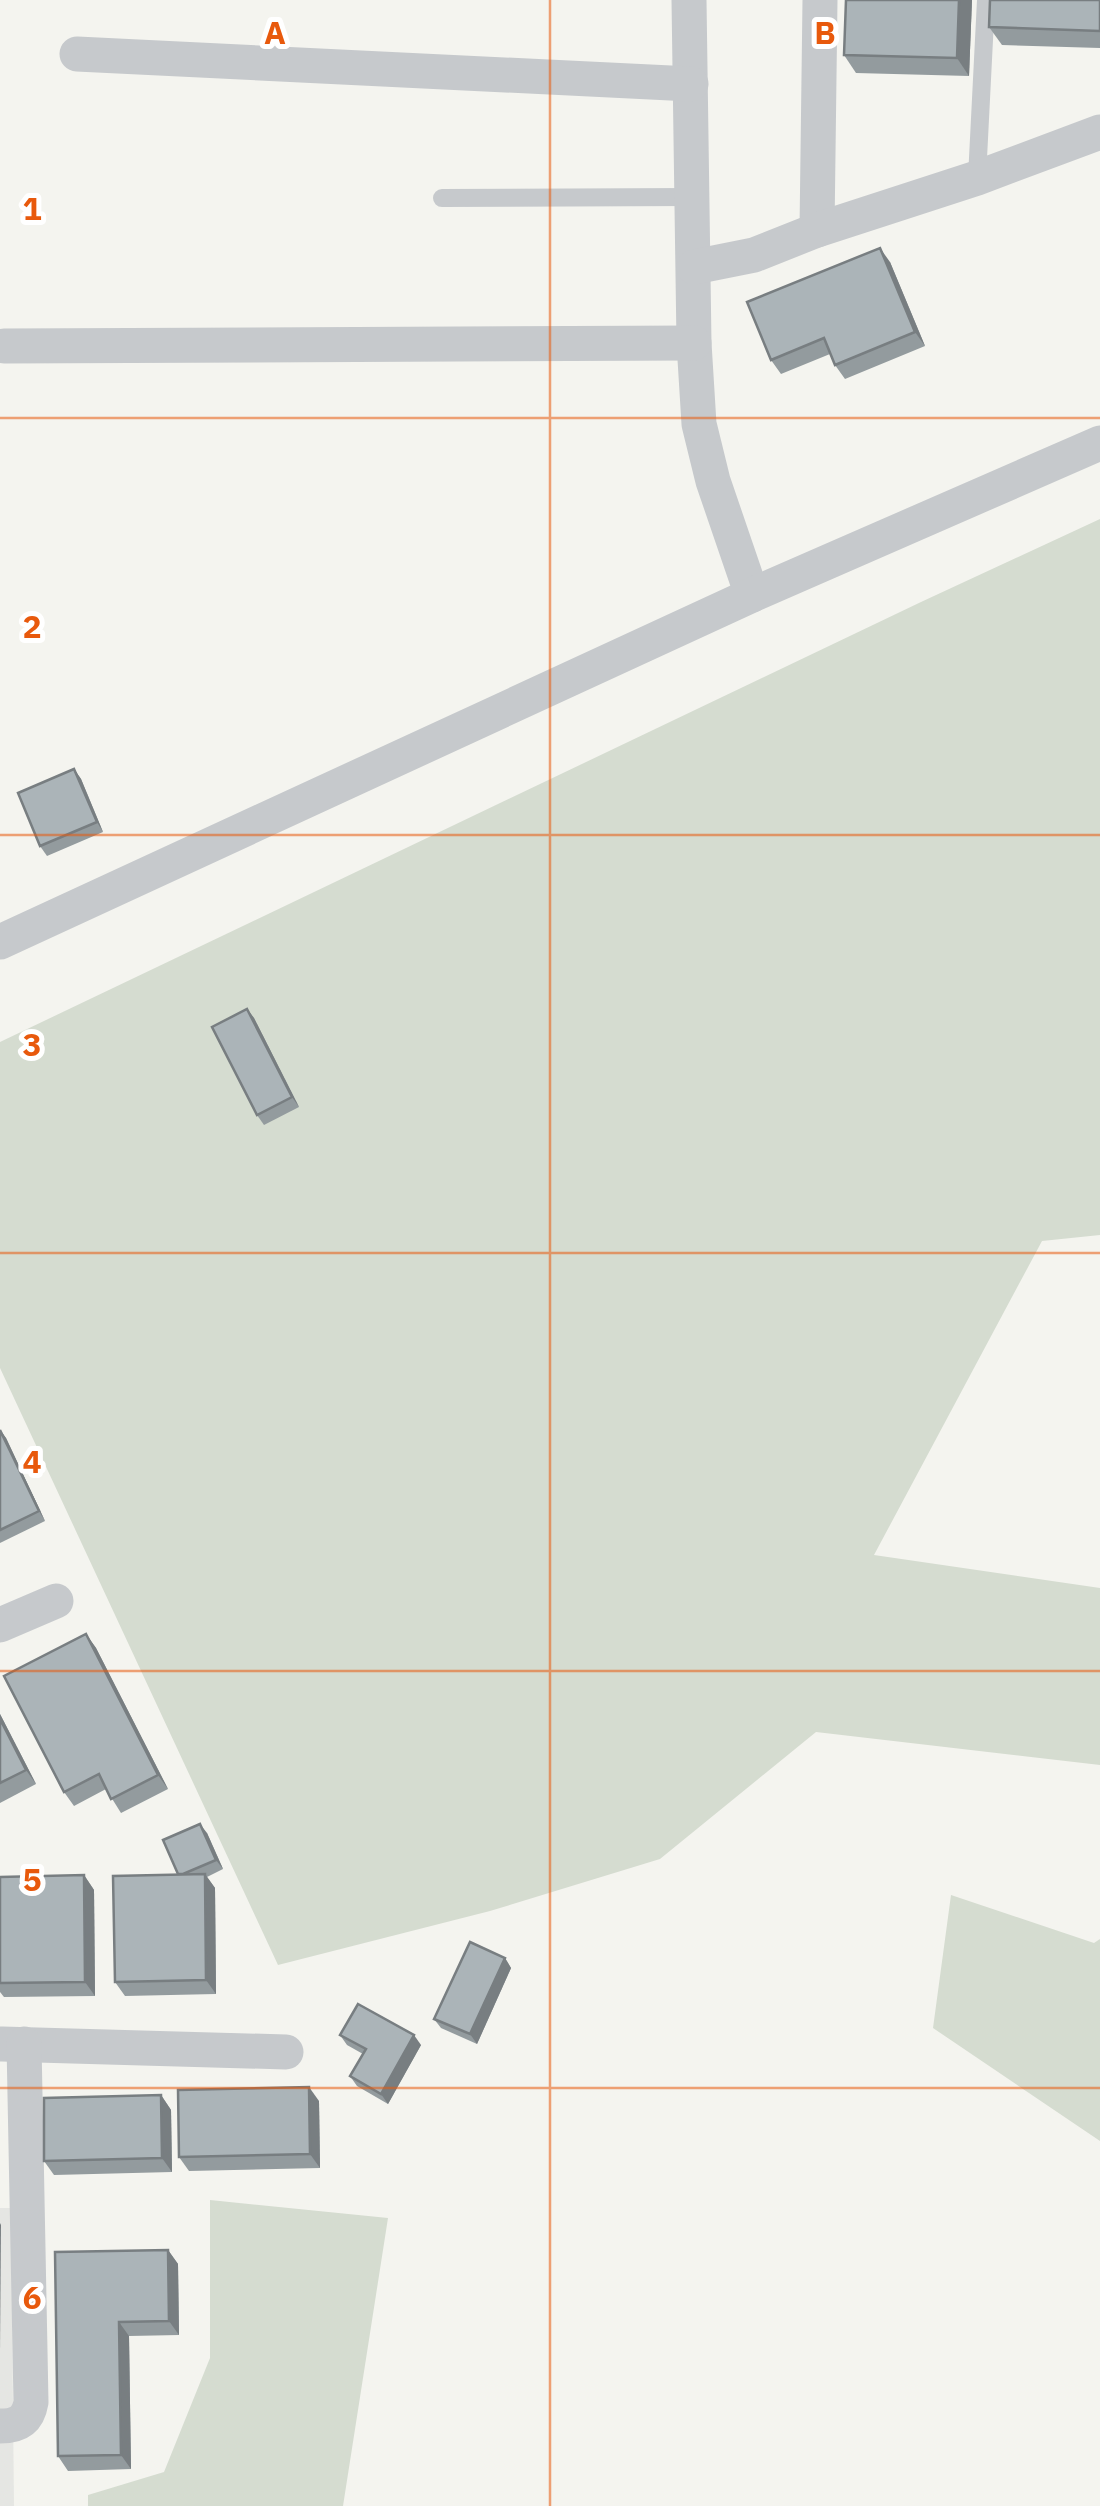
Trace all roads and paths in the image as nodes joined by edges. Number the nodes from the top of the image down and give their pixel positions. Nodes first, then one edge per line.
1 (688, 0) edge
2 (820, 0) edge
3 (986, 0) edge
4 (77, 54) dead end
5 (691, 84) junction
6 (1100, 132) edge
7 (977, 178) junction
8 (442, 198) dead end
9 (692, 198) junction
10 (817, 230) junction
11 (694, 266) junction
12 (694, 343) junction
13 (4, 346) dead end
14 (1100, 443) edge
15 (752, 595) junction
16 (0, 942) edge
17 (56, 1601) dead end
18 (0, 1624) edge
19 (12, 2044) edge
20 (286, 2052) dead end
21 (0, 2426) edge

1 - 5 street
2 - 10 street
3 - 7 lane
4 - 5 street
5 - 9 street
6 - 7 street
7 - 10 street
8 - 9 lane
9 - 11 street
10 - 11 street
11 - 12 street
12 - 13 street
12 - 15 street
14 - 15 street
15 - 16 street
17 - 18 street
19 - 20 street
19 - 21 street

